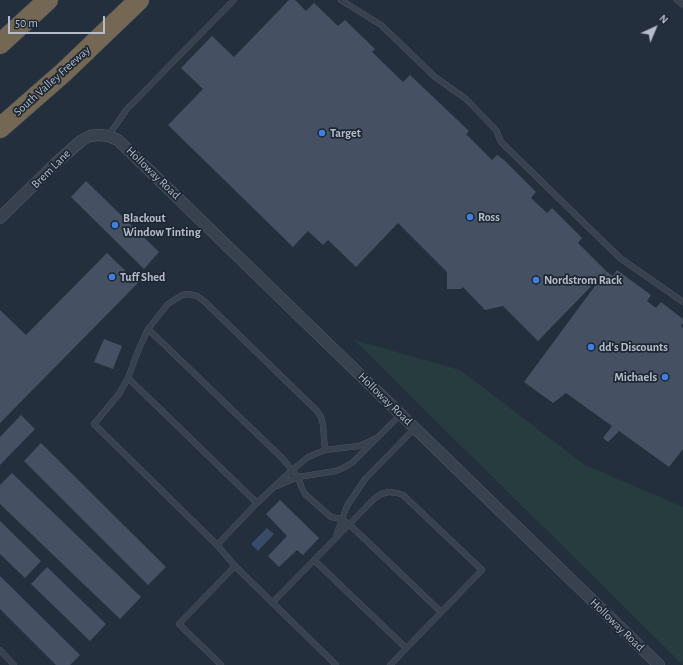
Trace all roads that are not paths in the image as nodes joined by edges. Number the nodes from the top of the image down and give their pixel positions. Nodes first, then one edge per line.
1 (28, 0) edge
2 (48, 0) edge
3 (139, 0) edge
4 (234, 0) edge
5 (341, 0) edge
6 (677, 0) edge
7 (683, 5) edge
8 (0, 30) edge
9 (0, 44) edge
10 (0, 128) edge
11 (108, 136) junction
12 (0, 218) edge
13 (683, 302) edge
14 (148, 329) junction
15 (128, 378) junction
16 (401, 414) junction
17 (415, 428) junction
18 (377, 438) junction
19 (325, 450) junction
20 (292, 470) junction
21 (298, 477) junction
22 (270, 490) junction
23 (257, 503) junction
24 (342, 519) junction
25 (349, 524) junction
26 (335, 538) junction
27 (217, 545) junction
28 (314, 560) junction
29 (235, 566) junction
30 (272, 603) junction
31 (441, 612) junction
32 (406, 648) junction
33 (0, 650) edge
34 (14, 665) edge
35 (221, 665) edge
36 (336, 665) edge
37 (390, 665) edge
38 (659, 665) edge

1 - 8 highway
2 - 9 highway
3 - 10 highway, South Valley Freeway
4 - 11 lane
5 - 13 lane
6 - 7 lane
11 - 12 street, Brem Lane
11 - 16 street, Holloway Road
14 - 15 lane
14 - 19 lane
14 - 20 lane
15 - 23 lane
15 - 27 lane
16 - 17 street, Holloway Road
16 - 18 lane
17 - 24 lane
17 - 38 street, Holloway Road
18 - 19 lane
18 - 21 lane
19 - 20 lane
20 - 21 lane
20 - 22 lane
21 - 22 lane
21 - 24 lane
22 - 23 lane
23 - 27 lane
24 - 25 lane
24 - 26 lane
25 - 26 lane
25 - 31 lane
25 - 31 lane
26 - 28 lane
27 - 29 lane
28 - 30 lane
28 - 32 lane
29 - 30 lane
29 - 35 lane
30 - 36 lane
31 - 32 lane
32 - 37 lane
33 - 34 lane

